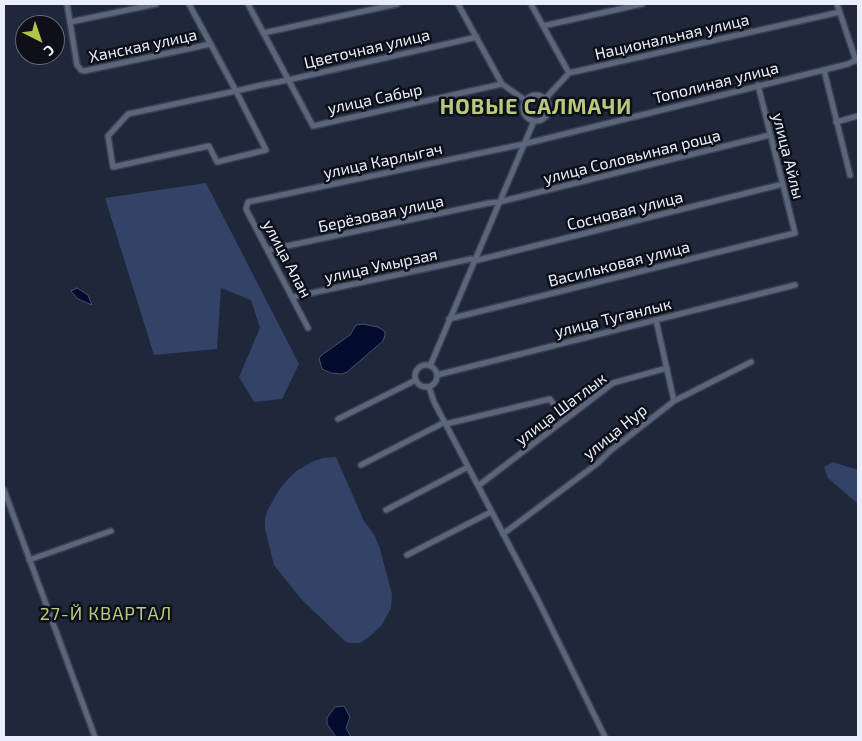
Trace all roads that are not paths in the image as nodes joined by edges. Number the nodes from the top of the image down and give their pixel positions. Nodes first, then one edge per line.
1 (67, 4) edge
2 (156, 4) edge
3 (189, 4) edge
4 (248, 4) edge
5 (397, 4) edge
6 (458, 4) edge
7 (531, 4) edge
8 (642, 4) edge
9 (837, 4) edge
10 (840, 12) junction
11 (70, 22) junction
12 (543, 26) junction
13 (263, 33) junction
14 (477, 38) junction
15 (211, 44) junction
16 (857, 60) edge
17 (824, 70) junction
18 (569, 73) junction
19 (288, 80) junction
20 (502, 84) junction
21 (758, 85) junction
22 (236, 91) junction
23 (545, 99) junction
24 (525, 100) junction
25 (858, 116) edge
26 (534, 121) junction
27 (836, 122) junction
28 (770, 135) junction
29 (524, 144) junction
30 (850, 175) dead end
31 (783, 184) junction
32 (248, 202) joint
33 (499, 202) junction
34 (795, 232) joint
35 (268, 250) junction
36 (474, 260) junction
37 (795, 285) dead end
38 (293, 297) junction
39 (449, 320) junction
40 (656, 320) junction
41 (308, 328) dead end
42 (750, 362) dead end
43 (430, 366) junction
44 (667, 368) junction
45 (437, 375) junction
46 (416, 380) junction
47 (429, 387) junction
48 (674, 401) junction
49 (338, 419) dead end
50 (565, 420) junction
51 (445, 423) junction
52 (361, 465) dead end
53 (468, 467) junction
54 (478, 486) junction
55 (4, 490) edge
56 (386, 510) dead end
57 (491, 512) junction
58 (111, 531) dead end
59 (503, 534) junction
60 (407, 555) dead end
61 (29, 560) junction
62 (95, 737) edge
63 (604, 737) edge

1 - 11 street
2 - 11 street
3 - 15 street
4 - 13 street
5 - 13 street
6 - 14 street
7 - 12 street
8 - 12 street
9 - 10 street
10 - 16 street
10 - 18 street, Национальная улица
11 - 15 street, Ханская улица
12 - 18 street
13 - 19 street
14 - 19 street, Цветочная улица
14 - 20 street
15 - 22 street
16 - 17 street, Тополиная улица
17 - 21 street, Тополиная улица
17 - 27 street
18 - 23 street
19 - 20 street, улица Сабыр
19 - 22 street, Цветочная улица
20 - 24 street
21 - 28 street, улица Айлы
21 - 29 street, Тополиная улица
22 - 22 street
23 - 24 street
23 - 26 street
24 - 26 street
25 - 27 street
26 - 29 street
27 - 30 street
28 - 31 street, улица Айлы
28 - 33 street, улица Соловьиная роща
29 - 32 street, улица Карлыгач
29 - 33 street
31 - 34 street, улица Айлы
31 - 36 street, Сосновая улица
32 - 35 street, улица Алан
33 - 35 street, Берёзовая улица
33 - 36 street
34 - 39 street, Васильковая улица
35 - 38 street, улица Алан
36 - 38 street, улица Умырзая
36 - 39 street
37 - 40 street, улица Туганлык
38 - 41 street, улица Алан
39 - 43 street
40 - 44 street
40 - 45 street, улица Туганлык
42 - 48 street, улица Нур
43 - 45 street
43 - 46 street
44 - 48 street
44 - 50 street, улица Шатлык
45 - 47 street
46 - 47 street
46 - 49 street
47 - 51 street
48 - 59 street, улица Нур
50 - 51 street
50 - 54 street, улица Шатлык
51 - 52 street
51 - 53 street
53 - 54 street
53 - 56 street
54 - 57 street
55 - 61 street
57 - 59 street
57 - 60 street
58 - 61 street
59 - 63 street
61 - 62 street

